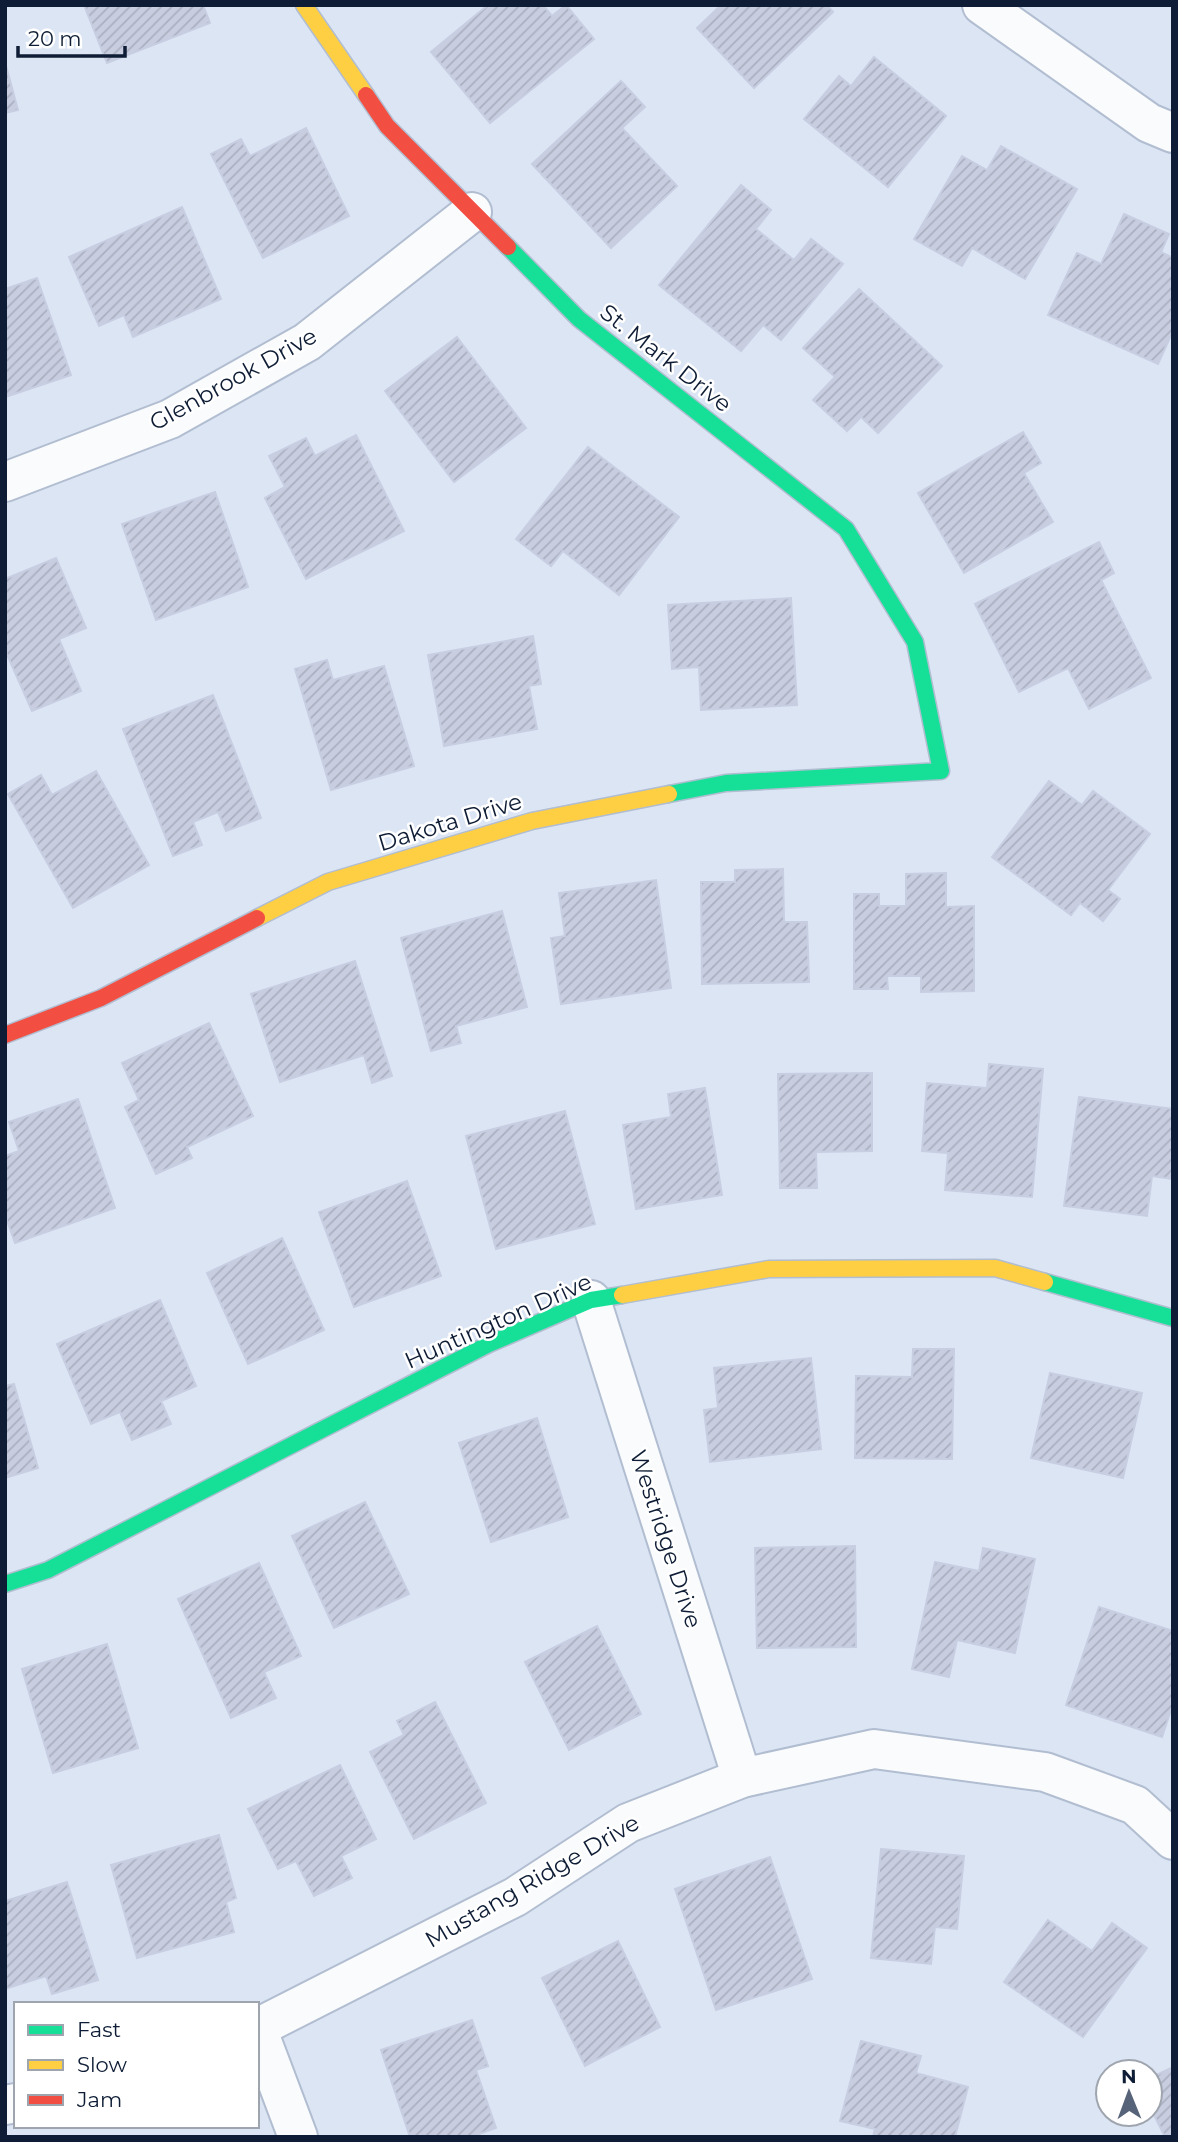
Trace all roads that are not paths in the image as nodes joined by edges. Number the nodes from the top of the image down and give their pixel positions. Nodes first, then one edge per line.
1 (304, 5) edge
2 (982, 5) edge
3 (1173, 133) edge
4 (472, 212) junction
5 (5, 482) edge
6 (941, 771) joint
7 (5, 1035) edge
8 (591, 1300) junction
9 (1173, 1318) edge
10 (5, 1584) edge
11 (741, 1778) junction
12 (1173, 1840) edge
13 (259, 2027) edge
14 (259, 2033) edge
15 (298, 2137) edge

1 - 4 street, St. Mark Drive
2 - 3 street
4 - 5 street, Glenbrook Drive
4 - 6 street, St. Mark Drive
6 - 7 street, Dakota Drive
8 - 9 street, Huntington Drive
8 - 10 street, Huntington Drive
8 - 11 street, Westridge Drive
11 - 12 street, Mustang Ridge Drive
11 - 13 street, Mustang Ridge Drive
14 - 15 street

